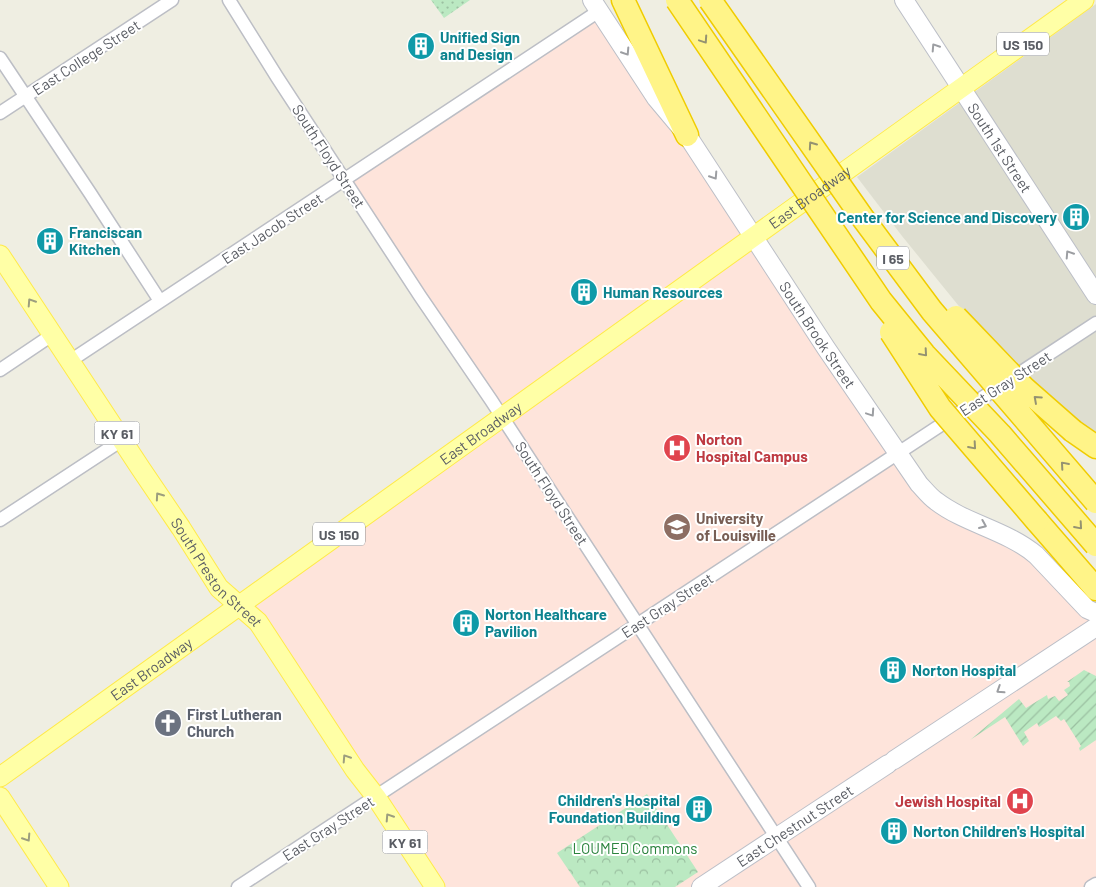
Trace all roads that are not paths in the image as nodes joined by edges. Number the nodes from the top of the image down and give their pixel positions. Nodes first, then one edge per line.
1 (172, 0) edge
2 (229, 0) edge
3 (623, 0) edge
4 (677, 0) edge
5 (710, 0) edge
6 (904, 0) edge
7 (1084, 0) edge
8 (596, 6) edge
9 (0, 58) edge
10 (961, 88) junction
11 (26, 96) junction
12 (0, 113) edge
13 (687, 135) junction
14 (345, 180) junction
15 (823, 215) junction
16 (862, 217) junction
17 (754, 237) junction
18 (0, 256) edge
19 (1096, 295) edge
20 (160, 301) junction
21 (1096, 323) edge
22 (52, 335) junction
23 (70, 361) junction
24 (0, 370) edge
25 (502, 417) junction
26 (122, 440) junction
27 (1096, 447) edge
28 (898, 453) junction
29 (1096, 502) edge
30 (0, 520) edge
31 (1096, 546) edge
32 (1096, 589) edge
33 (239, 606) junction
34 (1096, 613) edge
35 (637, 624) junction
36 (1096, 627) edge
37 (0, 777) edge
38 (0, 797) edge
39 (376, 797) junction
40 (776, 838) junction
41 (1096, 884) edge
42 (59, 887) edge
43 (238, 887) edge
44 (435, 887) edge
45 (701, 887) edge
46 (809, 887) edge
47 (1091, 887) edge

1 - 11 street, East College Street
2 - 14 street, South Floyd Street
3 - 13 highway
4 -> 15 highway, I 65, bridge
16 -> 5 highway, I 65, bridge
10 -> 6 street, South 1st Street
7 - 10 main road, US 150
8 -> 13 street, South Brook Street
8 - 14 street, East Jacob Street
9 - 11 street
10 - 17 main road, East Broadway / US 150
19 -> 10 street, South 1st Street
11 - 12 street, East College Street
11 - 20 street
13 -> 17 street, South Brook Street
14 - 20 street, East Jacob Street
14 - 25 street, South Floyd Street
15 -> 31 highway, I 65, bridge
15 -> 32 highway, bridge
27 -> 16 highway, bridge
29 -> 16 highway, I 65, bridge
17 - 25 main road, East Broadway / US 150
17 -> 28 street, South Brook Street
22 -> 18 main road, South Preston Street / KY 61
20 - 23 street, East Jacob Street
21 - 28 street, East Gray Street
22 - 23 main road, South Preston Street / KY 61
22 - 24 street
23 - 26 main road, South Preston Street / KY 61
25 - 33 main road, East Broadway / US 150
25 - 35 street, South Floyd Street
26 - 30 street
33 -> 26 main road, South Preston Street / KY 61
28 -> 34 street, South Brook Street
28 - 35 street, East Gray Street
33 - 37 main road, East Broadway / US 150
39 -> 33 main road, South Preston Street / KY 61
35 - 39 street, East Gray Street
35 - 40 street, South Floyd Street
36 -> 40 street, East Chestnut Street
38 -> 42 main road
39 - 43 street, East Gray Street
44 -> 39 main road, South Preston Street / KY 61
40 - 45 street, East Chestnut Street
40 - 46 street, South Floyd Street
41 - 47 street

